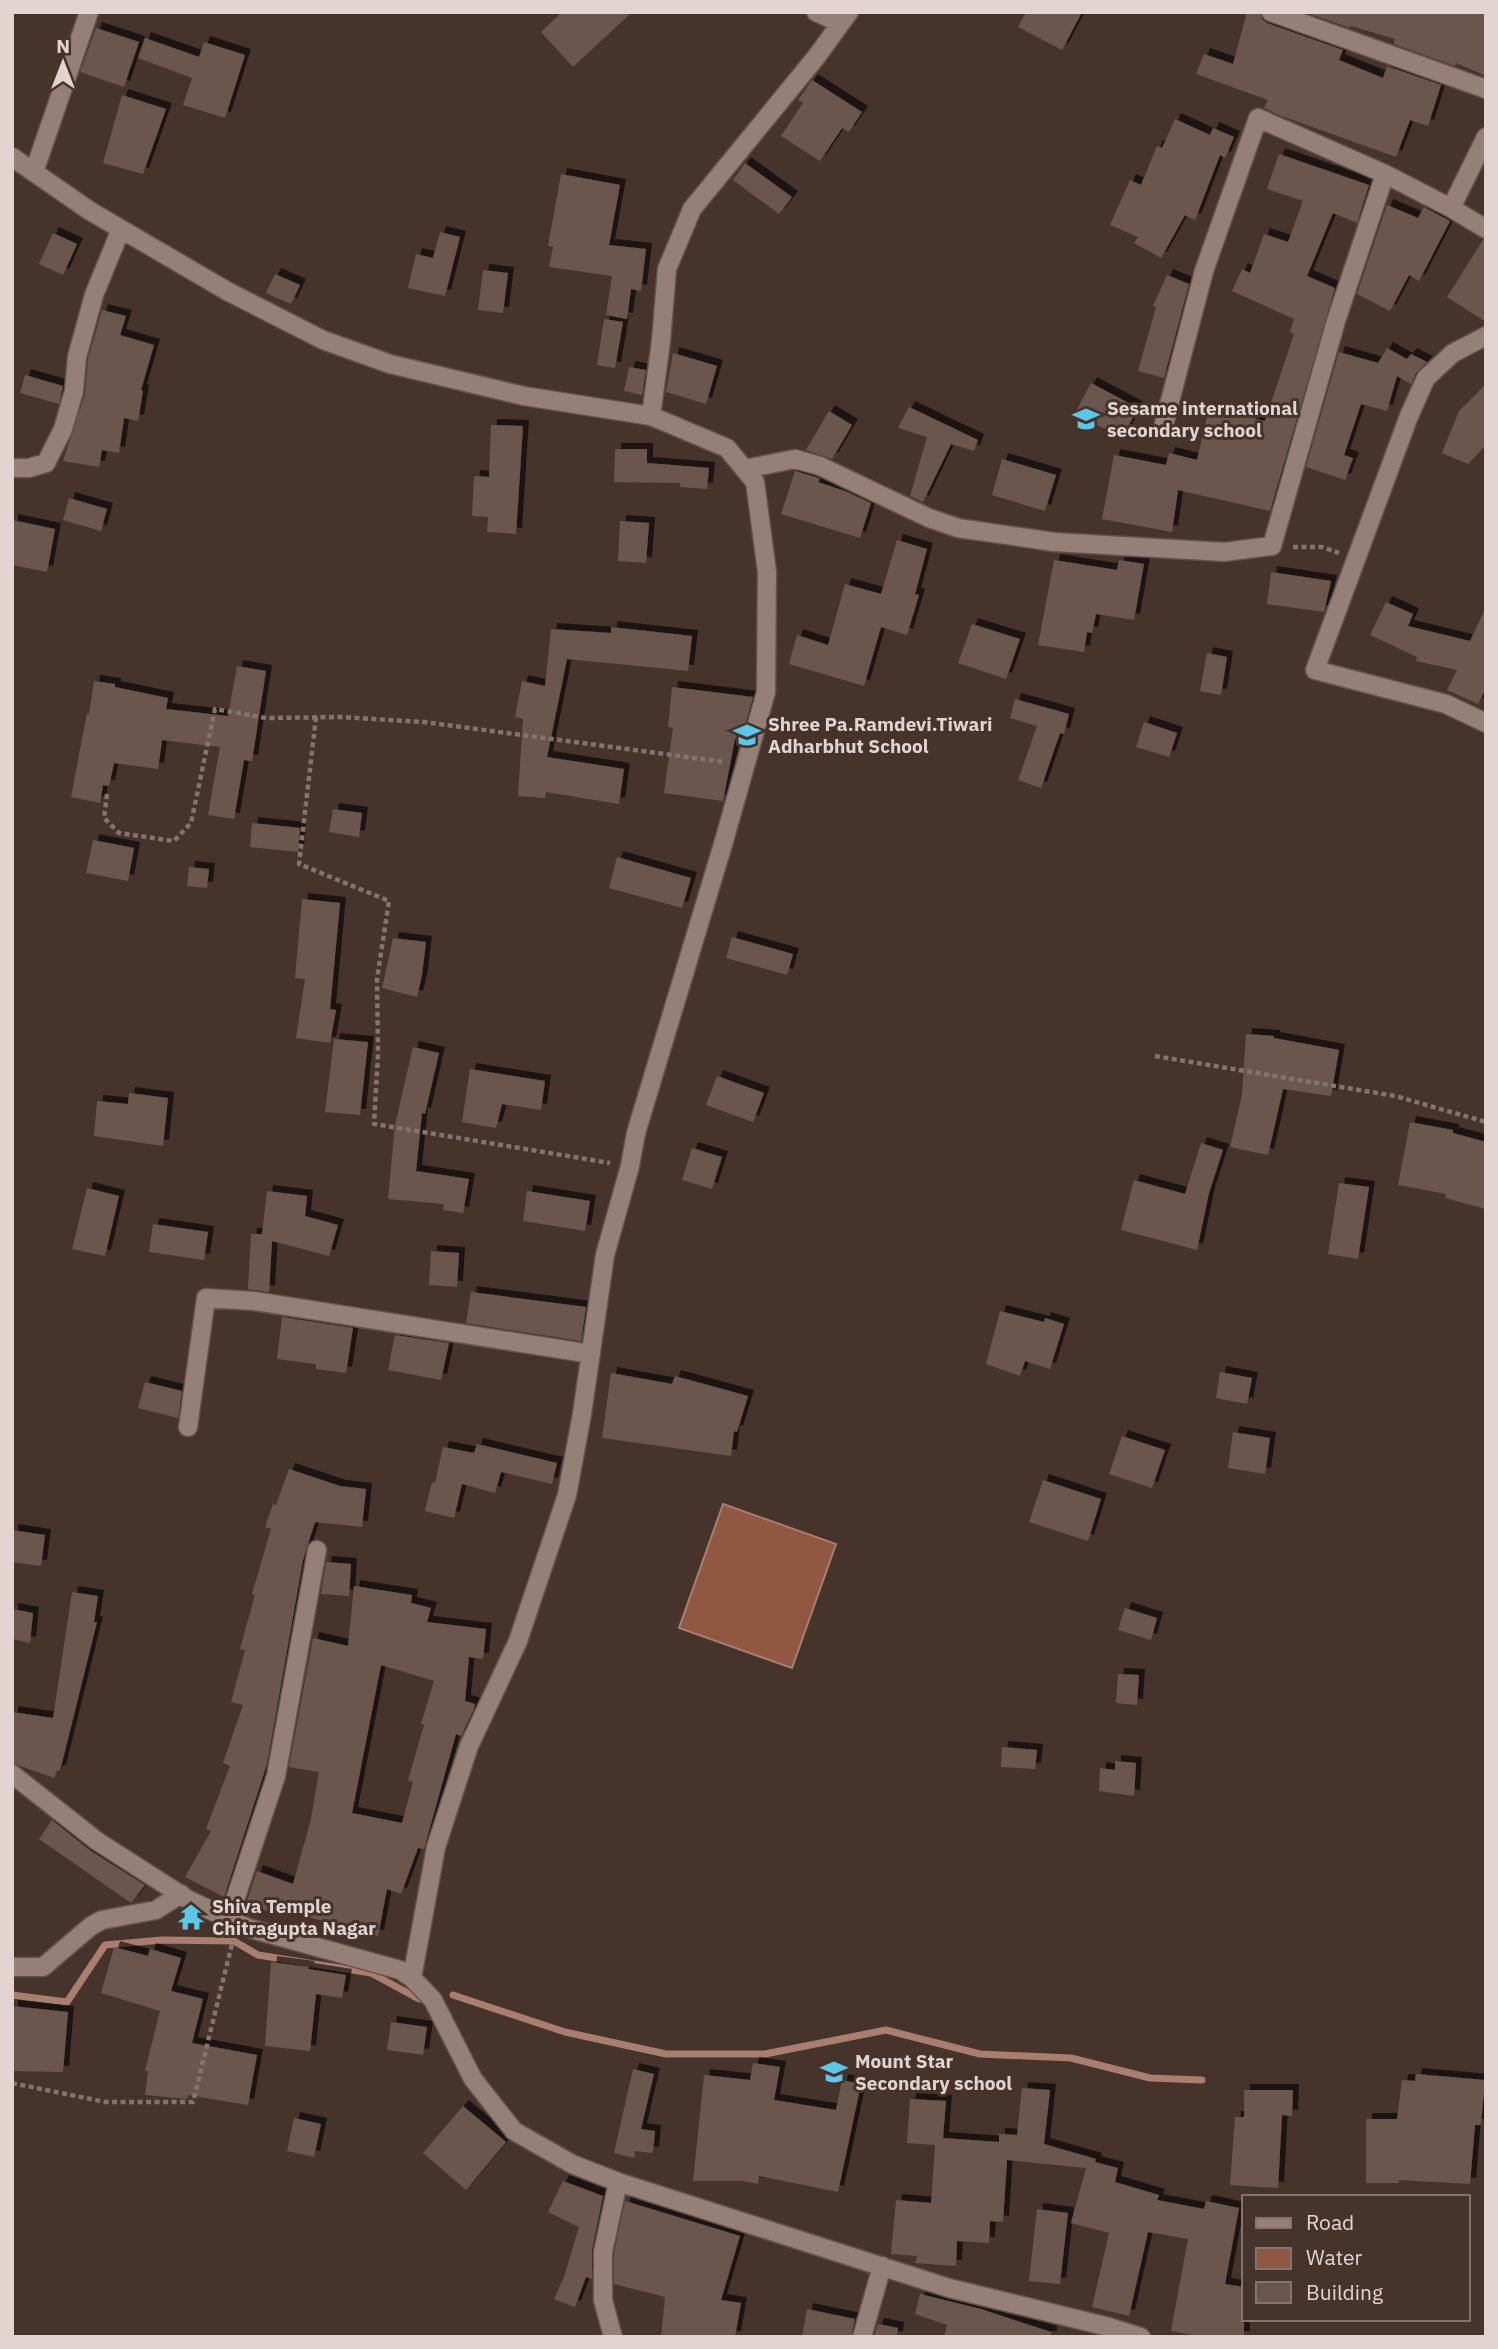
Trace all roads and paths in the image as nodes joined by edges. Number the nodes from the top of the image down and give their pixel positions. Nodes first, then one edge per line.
1 (89, 12) edge
2 (816, 12) edge
3 (1271, 12) edge
4 (844, 18) edge
5 (1486, 89) edge
6 (1486, 137) edge
7 (12, 157) edge
8 (34, 172) junction
9 (1385, 174) junction
10 (1451, 208) junction
11 (121, 229) junction
12 (1486, 229) edge
13 (1486, 336) edge
14 (651, 416) junction
15 (1164, 424) dead end
16 (12, 468) edge
17 (744, 469) junction
18 (1272, 547) junction
19 (1356, 559) junction
20 (316, 718) junction
21 (1486, 723) edge
22 (745, 765) junction
23 (107, 794) dead end
24 (1155, 1056) dead end
25 (1486, 1122) edge
26 (629, 1166) junction
27 (591, 1354) junction
28 (188, 1427) dead end
29 (317, 1550) dead end
30 (12, 1774) edge
31 (181, 1894) junction
32 (229, 1918) junction
33 (230, 1949) dead end
34 (12, 1967) edge
35 (412, 1978) junction
36 (12, 2083) edge
37 (618, 2182) junction
38 (882, 2266) junction
39 (1108, 2332) edge
40 (613, 2337) edge
41 (862, 2337) edge
42 (1141, 2337) edge

1 - 8 street
2 - 4 street
3 - 5 street
4 - 14 street
6 - 10 street
7 - 8 street
8 - 11 street
9 - 10 street
9 - 15 street
9 - 18 street
10 - 12 street
11 - 14 street
11 - 16 street
13 - 19 street
14 - 17 street
17 - 18 street
17 - 22 street
18 - 19 path
19 - 21 street
20 - 22 path
20 - 23 path
20 - 26 path
22 - 26 street
24 - 25 path
26 - 27 street
27 - 28 street
27 - 35 street
29 - 32 street
30 - 31 street
31 - 32 street
31 - 34 street
32 - 35 street
33 - 36 path
35 - 37 street
37 - 38 street
37 - 40 street
38 - 39 street
38 - 41 street
39 - 42 street

